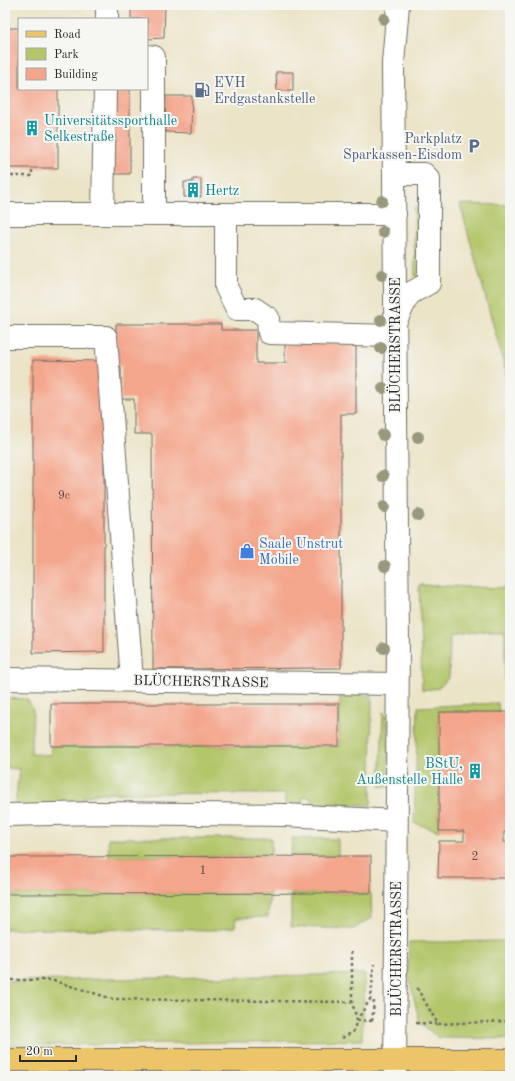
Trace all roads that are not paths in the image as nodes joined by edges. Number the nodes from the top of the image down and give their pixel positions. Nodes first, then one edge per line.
1 (107, 5) edge
2 (398, 5) edge
3 (107, 18) edge
4 (148, 56) edge
5 (105, 90) edge
6 (395, 174) junction
7 (5, 214) edge
8 (103, 214) junction
9 (154, 214) junction
10 (226, 214) junction
11 (395, 214) junction
12 (395, 329) junction
13 (5, 337) edge
14 (5, 679) edge
15 (132, 680) junction
16 (397, 684) junction
17 (5, 815) edge
18 (396, 821) junction
19 (5, 1060) edge
20 (510, 1060) edge
21 (395, 1068) edge

1 - 3 street
2 - 6 street, BLÜCHERSTRASSE
4 - 9 street
5 - 8 street
6 - 11 street, BLÜCHERSTRASSE
6 - 12 street
7 - 8 street
8 - 9 street
9 - 10 street
10 - 11 street
10 - 12 street
11 - 12 street, BLÜCHERSTRASSE
12 - 16 street, BLÜCHERSTRASSE
13 - 15 street
14 - 15 street, BLÜCHERSTRASSE
15 - 16 street, BLÜCHERSTRASSE
16 - 18 street, BLÜCHERSTRASSE
17 - 18 street
18 - 21 street, BLÜCHERSTRASSE
19 - 21 main road
20 - 21 main road

